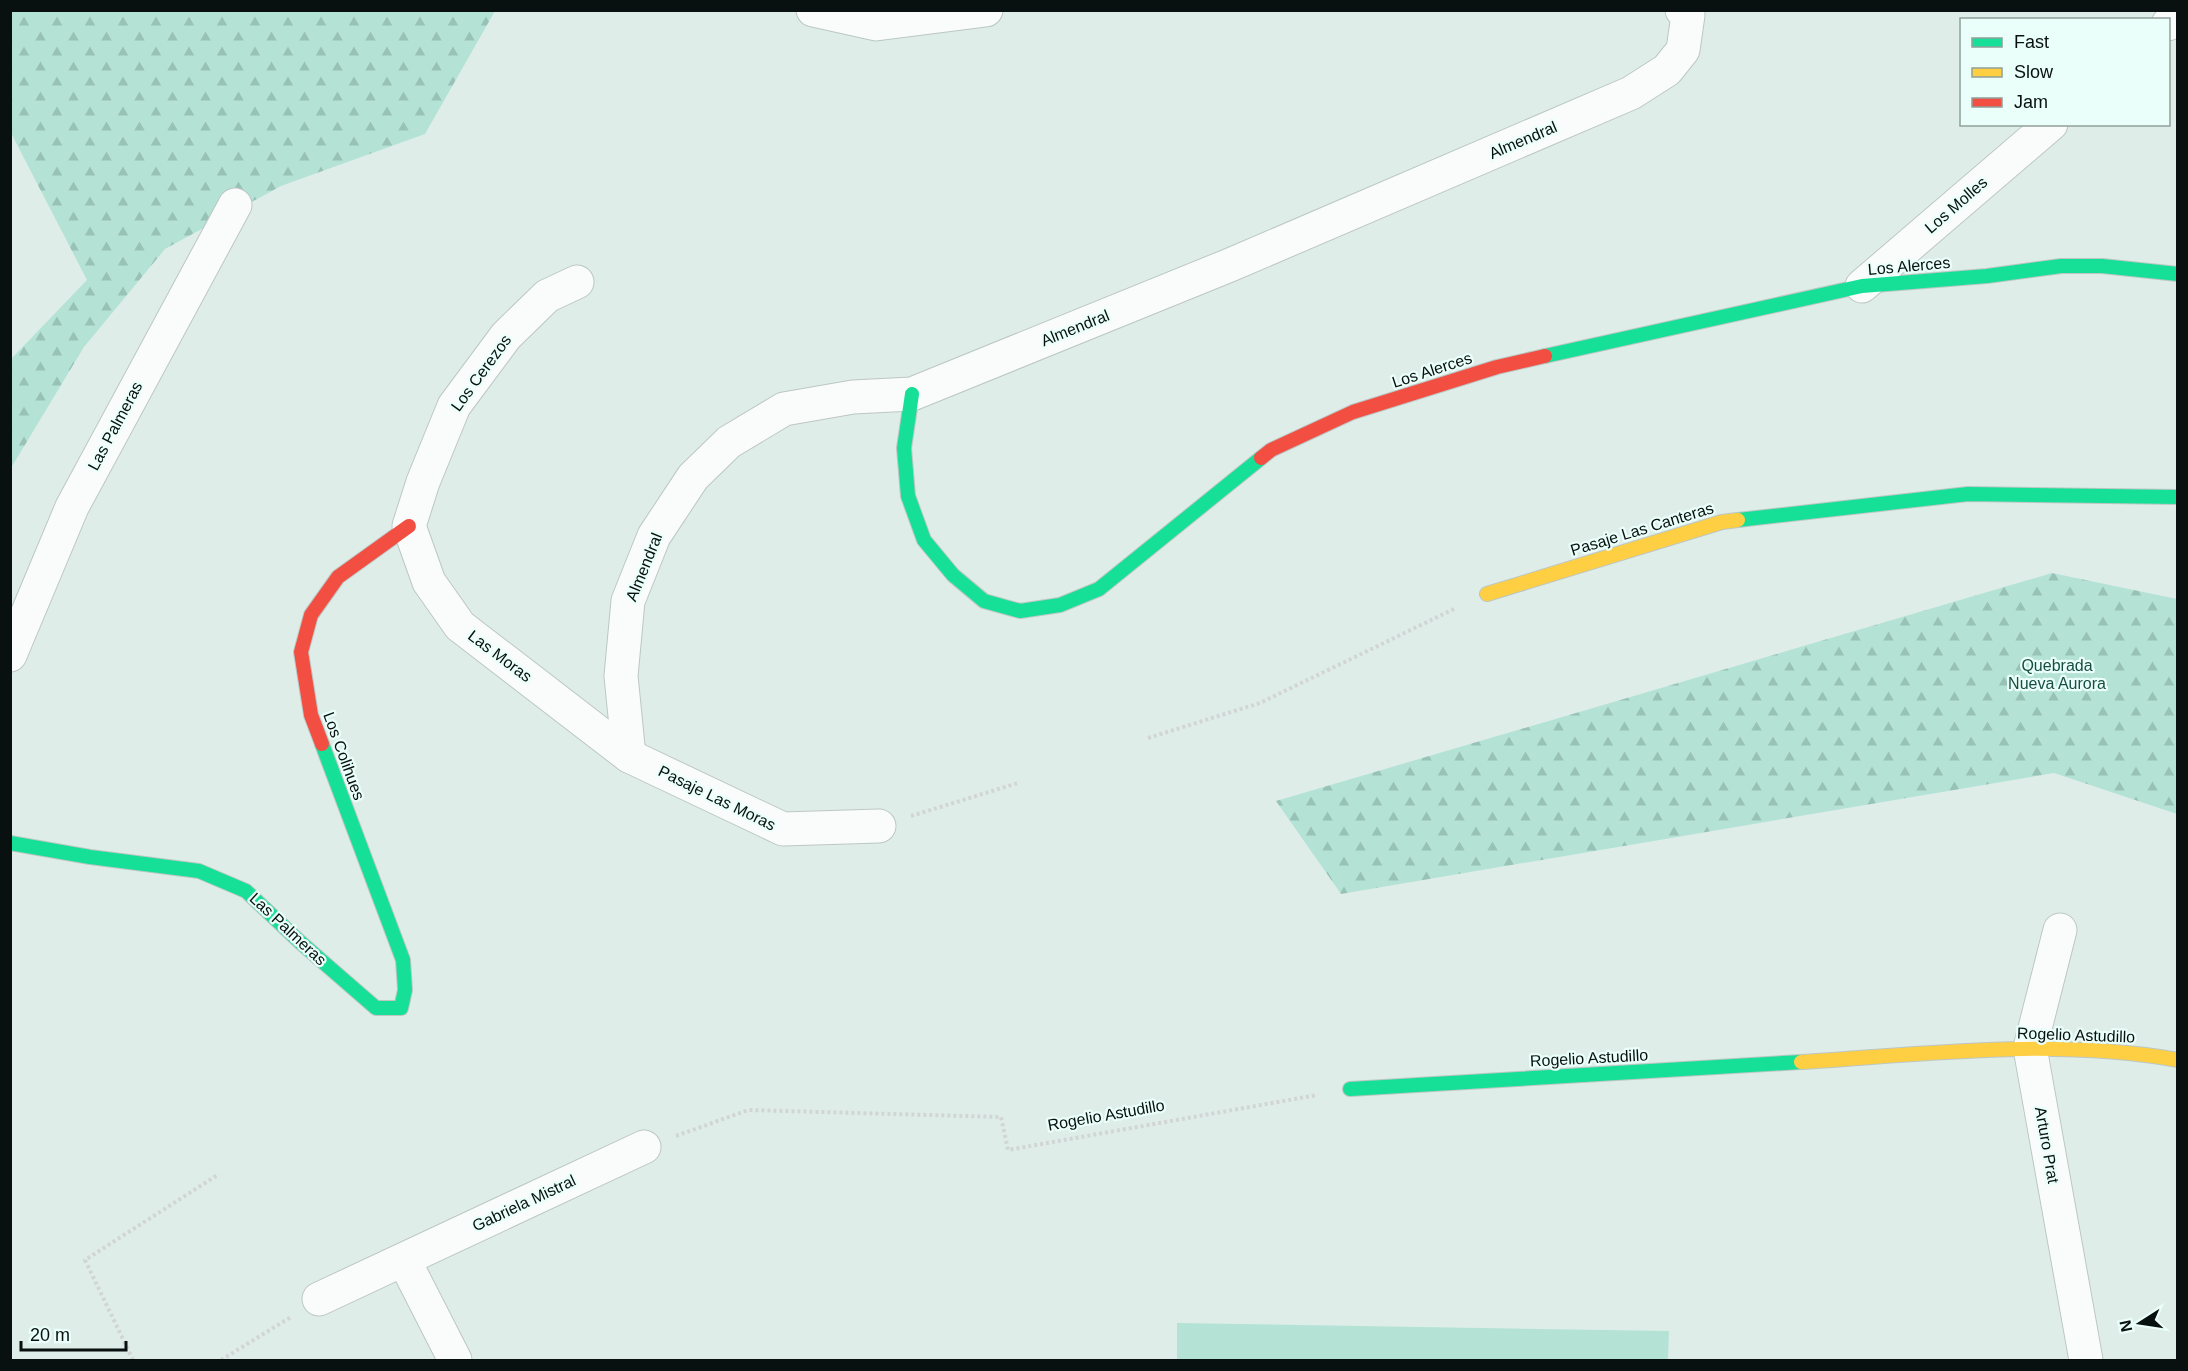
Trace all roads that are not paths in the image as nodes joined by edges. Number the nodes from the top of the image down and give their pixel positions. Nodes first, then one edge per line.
1 (813, 10) edge
2 (986, 10) edge
3 (1682, 10) edge
4 (2049, 126) edge
5 (235, 205) dead end
6 (2178, 274) edge
7 (577, 282) dead end
8 (1862, 286) junction
9 (912, 394) junction
10 (2178, 497) edge
11 (409, 526) junction
12 (1487, 594) road end
13 (10, 654) edge
14 (629, 756) junction
15 (879, 826) road end
16 (10, 843) edge
17 (2060, 930) dead end
18 (376, 1008) joint
19 (2030, 1048) junction
20 (2178, 1060) edge
21 (1350, 1089) road end
22 (644, 1147) road end
23 (404, 1260) junction
24 (320, 1299) road end
25 (455, 1360) edge
26 (2086, 1360) edge

1 - 2 street
3 - 9 street, Almendral
4 - 8 street, Los Molles
5 - 13 street, Las Palmeras
6 - 8 street, Los Alerces
7 - 11 street, Los Cerezos
8 - 9 street, Los Alerces
9 - 14 street, Almendral
10 - 12 street, Pasaje Las Canteras
11 - 14 street, Las Moras
11 - 18 street, Los Colihues
14 - 15 street, Pasaje Las Moras
16 - 18 street, Las Palmeras
17 - 19 street, Arturo Prat
19 - 20 street, Rogelio Astudillo
19 - 21 street, Rogelio Astudillo
19 - 26 street, Arturo Prat
22 - 23 street, Gabriela Mistral
23 - 24 street, Gabriela Mistral
23 - 25 street

